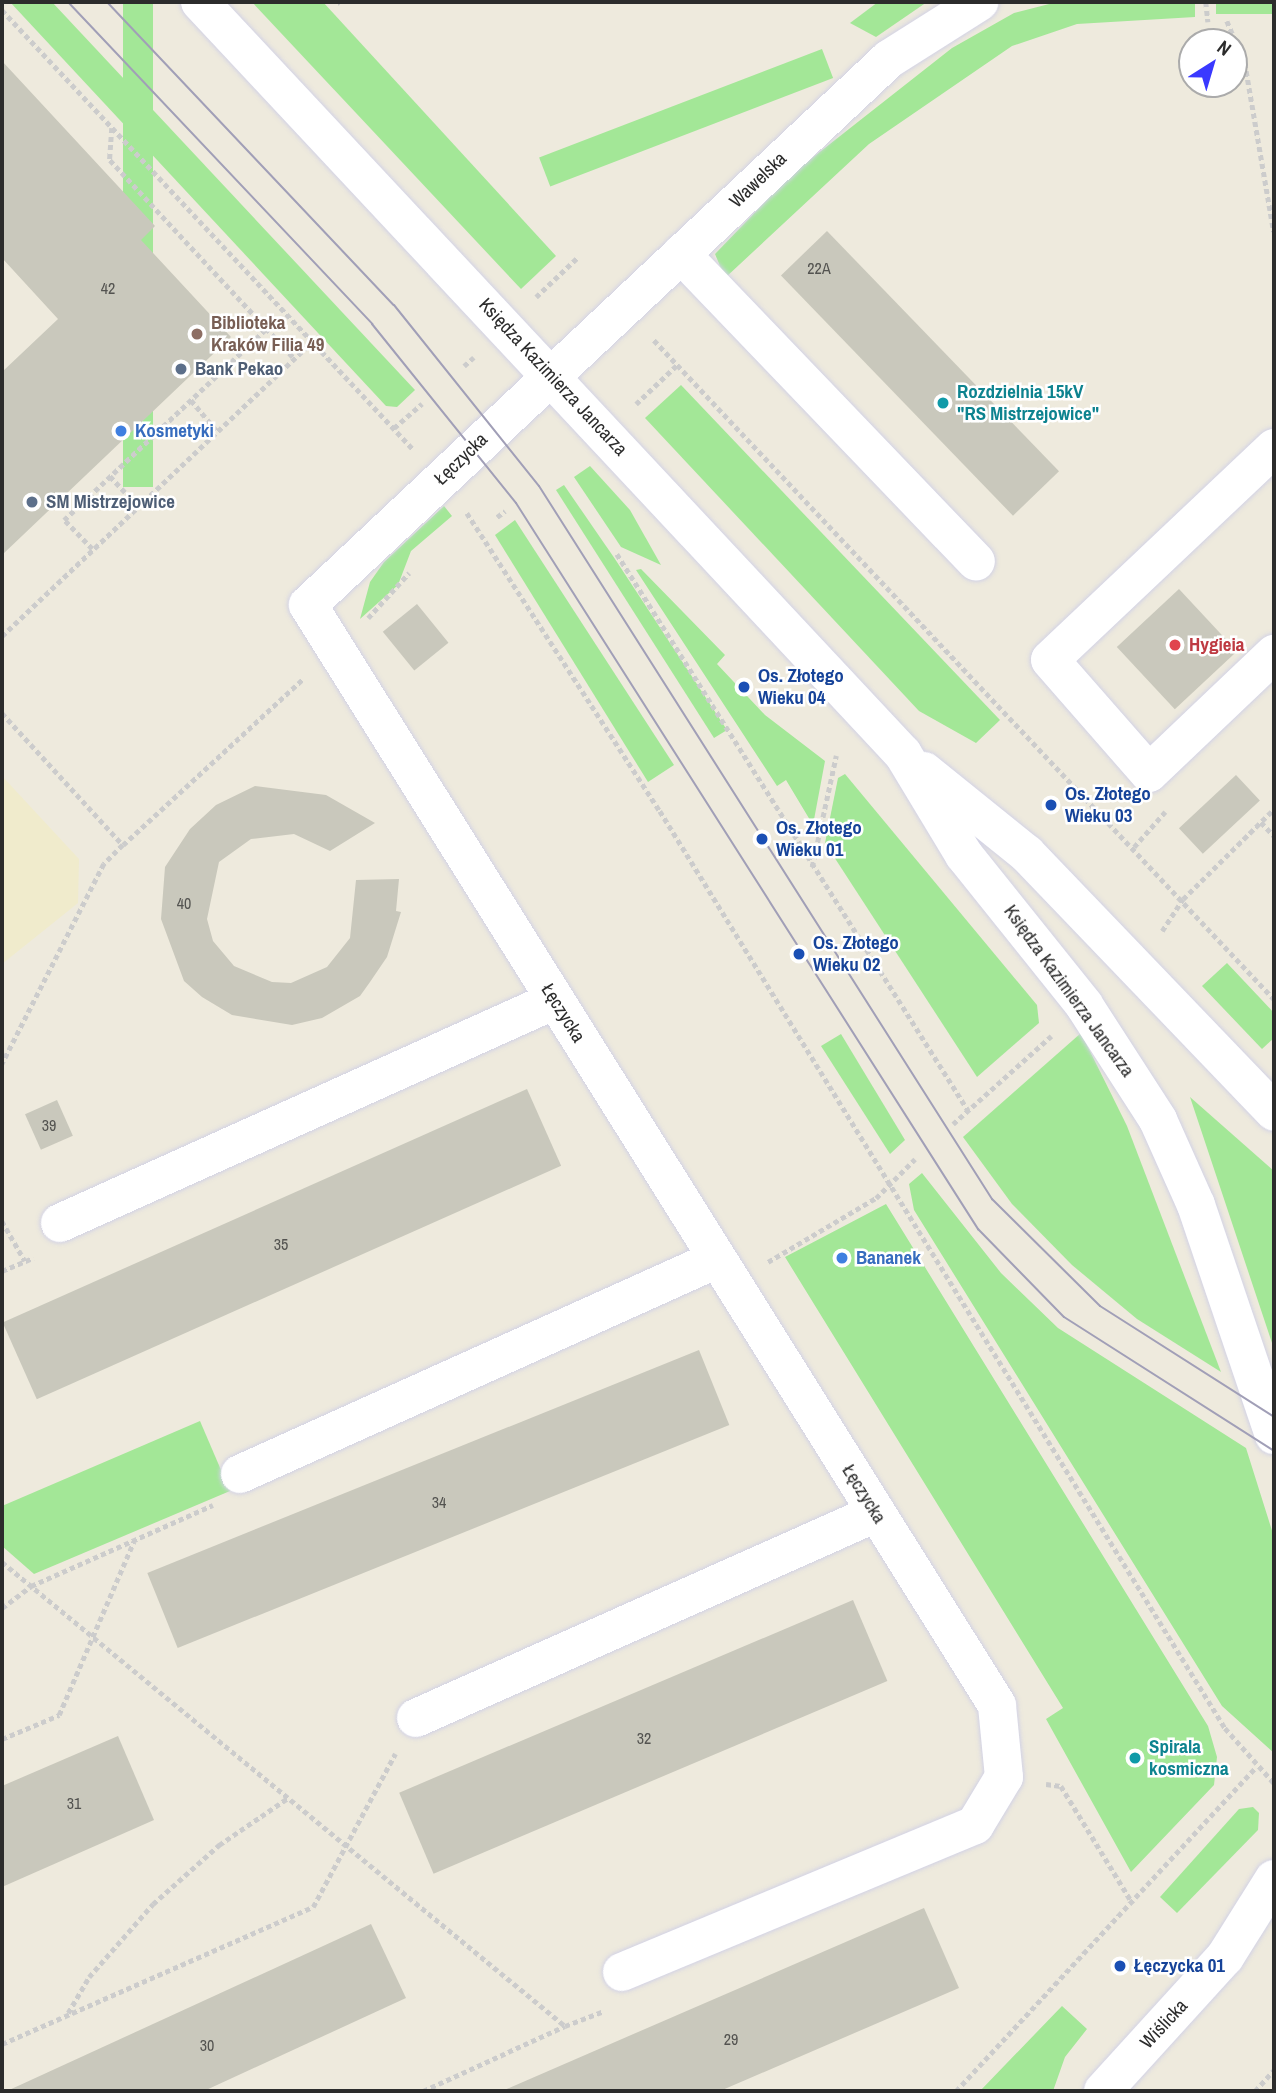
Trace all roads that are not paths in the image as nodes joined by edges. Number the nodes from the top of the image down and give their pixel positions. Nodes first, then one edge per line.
1 (200, 2) edge
2 (979, 2) edge
3 (681, 254) junction
4 (552, 376) junction
5 (1274, 448) edge
6 (976, 562) dead end
7 (1274, 654) edge
8 (903, 754) junction
9 (555, 1000) junction
10 (1274, 1112) edge
11 (60, 1223) dead end
12 (724, 1271) junction
13 (1270, 1405) edge
14 (240, 1474) road end
15 (876, 1513) junction
16 (416, 1718) road end
17 (1274, 1879) edge
18 (1274, 1919) edge
19 (1225, 1957) junction
20 (622, 1972) road end
21 (1103, 2091) edge

1 - 4 street, Księdza Kazimierza Jancarza
2 - 3 street, Wawelska
3 - 4 street, Wawelska
3 - 6 street
4 - 8 street, Księdza Kazimierza Jancarza
4 - 9 street, Łęczycka
5 - 7 street
8 - 10 street, Księdza Kazimierza Jancarza
8 - 13 street, Księdza Kazimierza Jancarza
9 - 11 street
9 - 12 street, Łęczycka
12 - 14 street
12 - 15 street, Łęczycka
15 - 16 street
15 - 20 street, Łęczycka
17 - 19 street, Wiślicka
18 - 19 street, Wiślicka
19 - 21 street, Wiślicka

